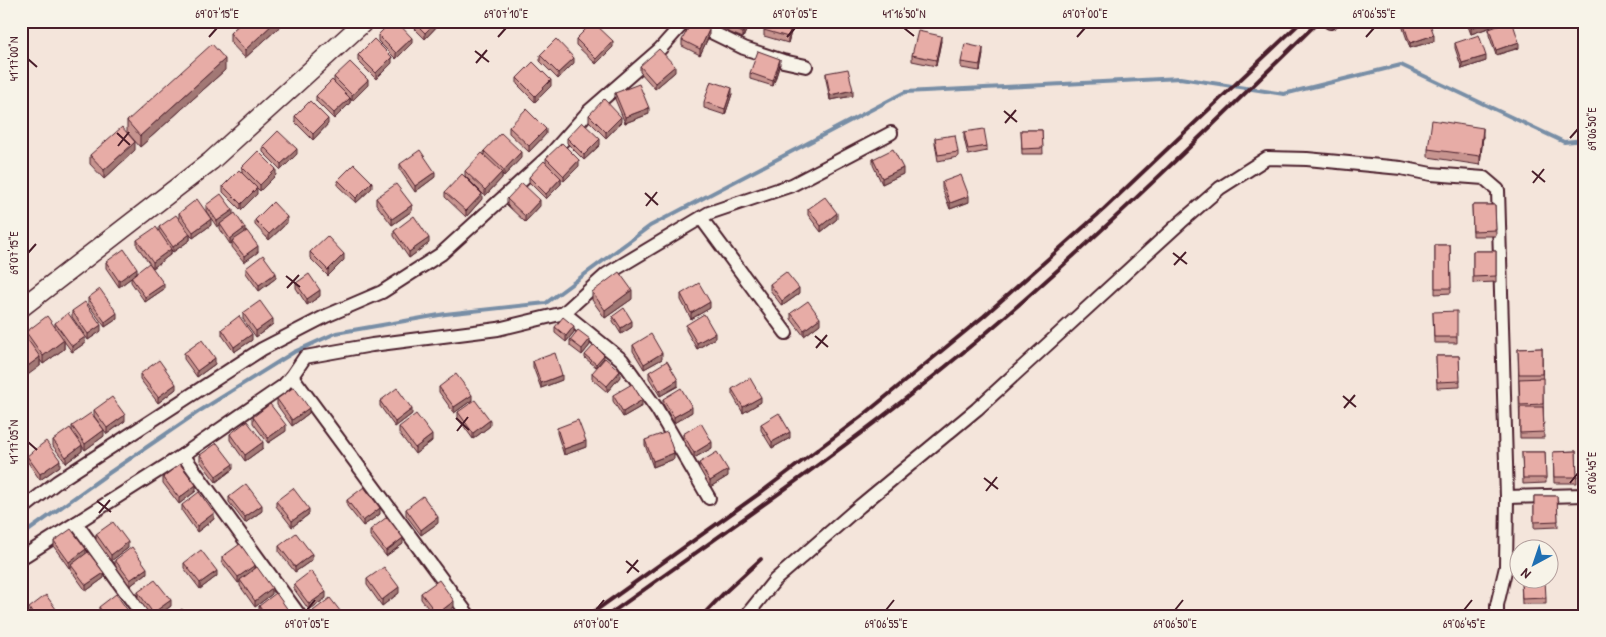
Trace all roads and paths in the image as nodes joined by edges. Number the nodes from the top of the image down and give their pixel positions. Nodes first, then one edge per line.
1 (365, 21) edge
2 (685, 21) edge
3 (690, 21) edge
4 (806, 66) dead end
5 (891, 133) dead end
6 (701, 218) junction
7 (21, 308) edge
8 (564, 313) junction
9 (786, 333) dead end
10 (292, 376) junction
11 (183, 455) junction
12 (1585, 495) edge
13 (1506, 497) junction
14 (709, 498) dead end
15 (21, 510) edge
16 (76, 523) junction
17 (21, 558) edge
18 (143, 616) edge
19 (300, 616) edge
20 (468, 616) edge
21 (746, 616) edge
22 (1497, 616) edge

1 - 7 main road
2 - 15 street
3 - 4 street
5 - 6 street
6 - 8 street
6 - 9 street
8 - 10 street
8 - 14 street
10 - 11 street
10 - 20 street
11 - 16 street
11 - 19 street
12 - 13 street
13 - 21 street
13 - 22 street
16 - 17 street
16 - 18 street

